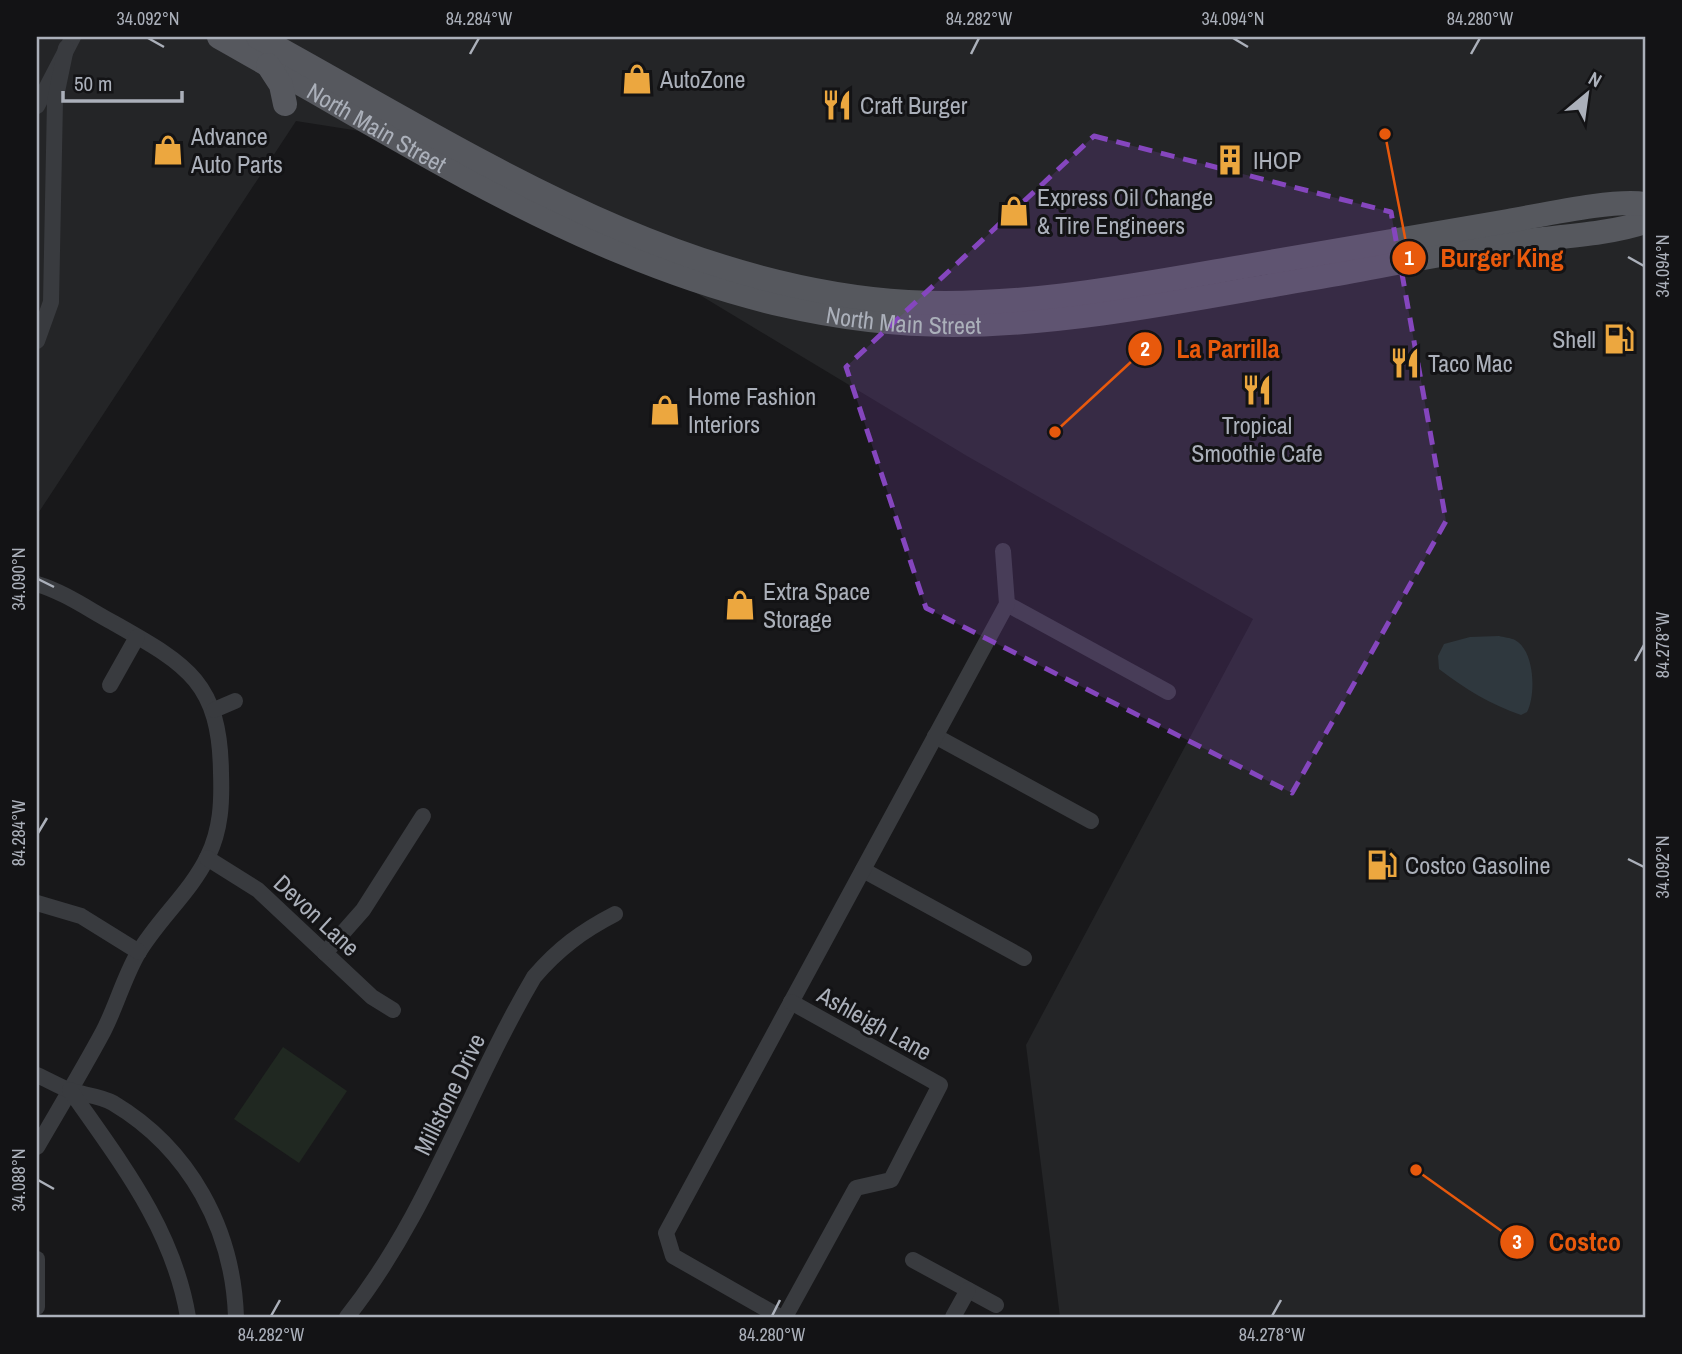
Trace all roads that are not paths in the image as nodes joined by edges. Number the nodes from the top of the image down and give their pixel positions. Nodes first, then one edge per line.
1 (219, 37) edge
2 (258, 37) edge
3 (70, 42) edge
4 (265, 62) junction
5 (285, 104) dead end
6 (37, 106) edge
7 (1645, 204) edge
8 (1645, 222) edge
9 (37, 341) edge
10 (1003, 551) dead end
11 (37, 584) edge
12 (1007, 604) junction
13 (137, 637) junction
14 (110, 685) dead end
15 (1168, 692) dead end
16 (235, 701) dead end
17 (214, 710) junction
18 (935, 736) junction
19 (423, 816) dead end
20 (1091, 821) dead end
21 (207, 858) junction
22 (863, 870) junction
23 (37, 904) edge
24 (615, 915) dead end
25 (139, 952) junction
26 (324, 953) junction
27 (1024, 958) dead end
28 (791, 1003) junction
29 (393, 1010) dead end
30 (37, 1075) edge
31 (70, 1090) junction
32 (37, 1147) edge
33 (37, 1259) edge
34 (913, 1260) dead end
35 (968, 1290) junction
36 (996, 1305) dead end
37 (37, 1307) edge
38 (188, 1317) edge
39 (236, 1317) edge
40 (346, 1317) edge
41 (783, 1317) edge
42 (953, 1317) edge

1 - 4 main road, North Main Street
2 - 7 main road, North Main Street
3 - 6 street
3 - 9 street
4 - 5 main road
4 - 8 main road, North Main Street
10 - 12 street
11 - 13 street
12 - 15 street
12 - 18 street, Ashleigh Lane
13 - 14 street
13 - 17 street
16 - 17 street
17 - 21 street
18 - 20 street
18 - 22 street, Ashleigh Lane
19 - 26 street
21 - 25 street
21 - 26 street, Devon Lane
22 - 27 street
22 - 28 street, Ashleigh Lane
23 - 25 street
24 - 40 street, Millstone Drive
25 - 31 street
26 - 29 street, Devon Lane
28 - 41 street, Ashleigh Lane
28 - 41 street, Ashleigh Lane
30 - 31 street
31 - 32 street
31 - 38 street
31 - 39 street
33 - 37 street
34 - 35 street
35 - 36 street
35 - 42 street

